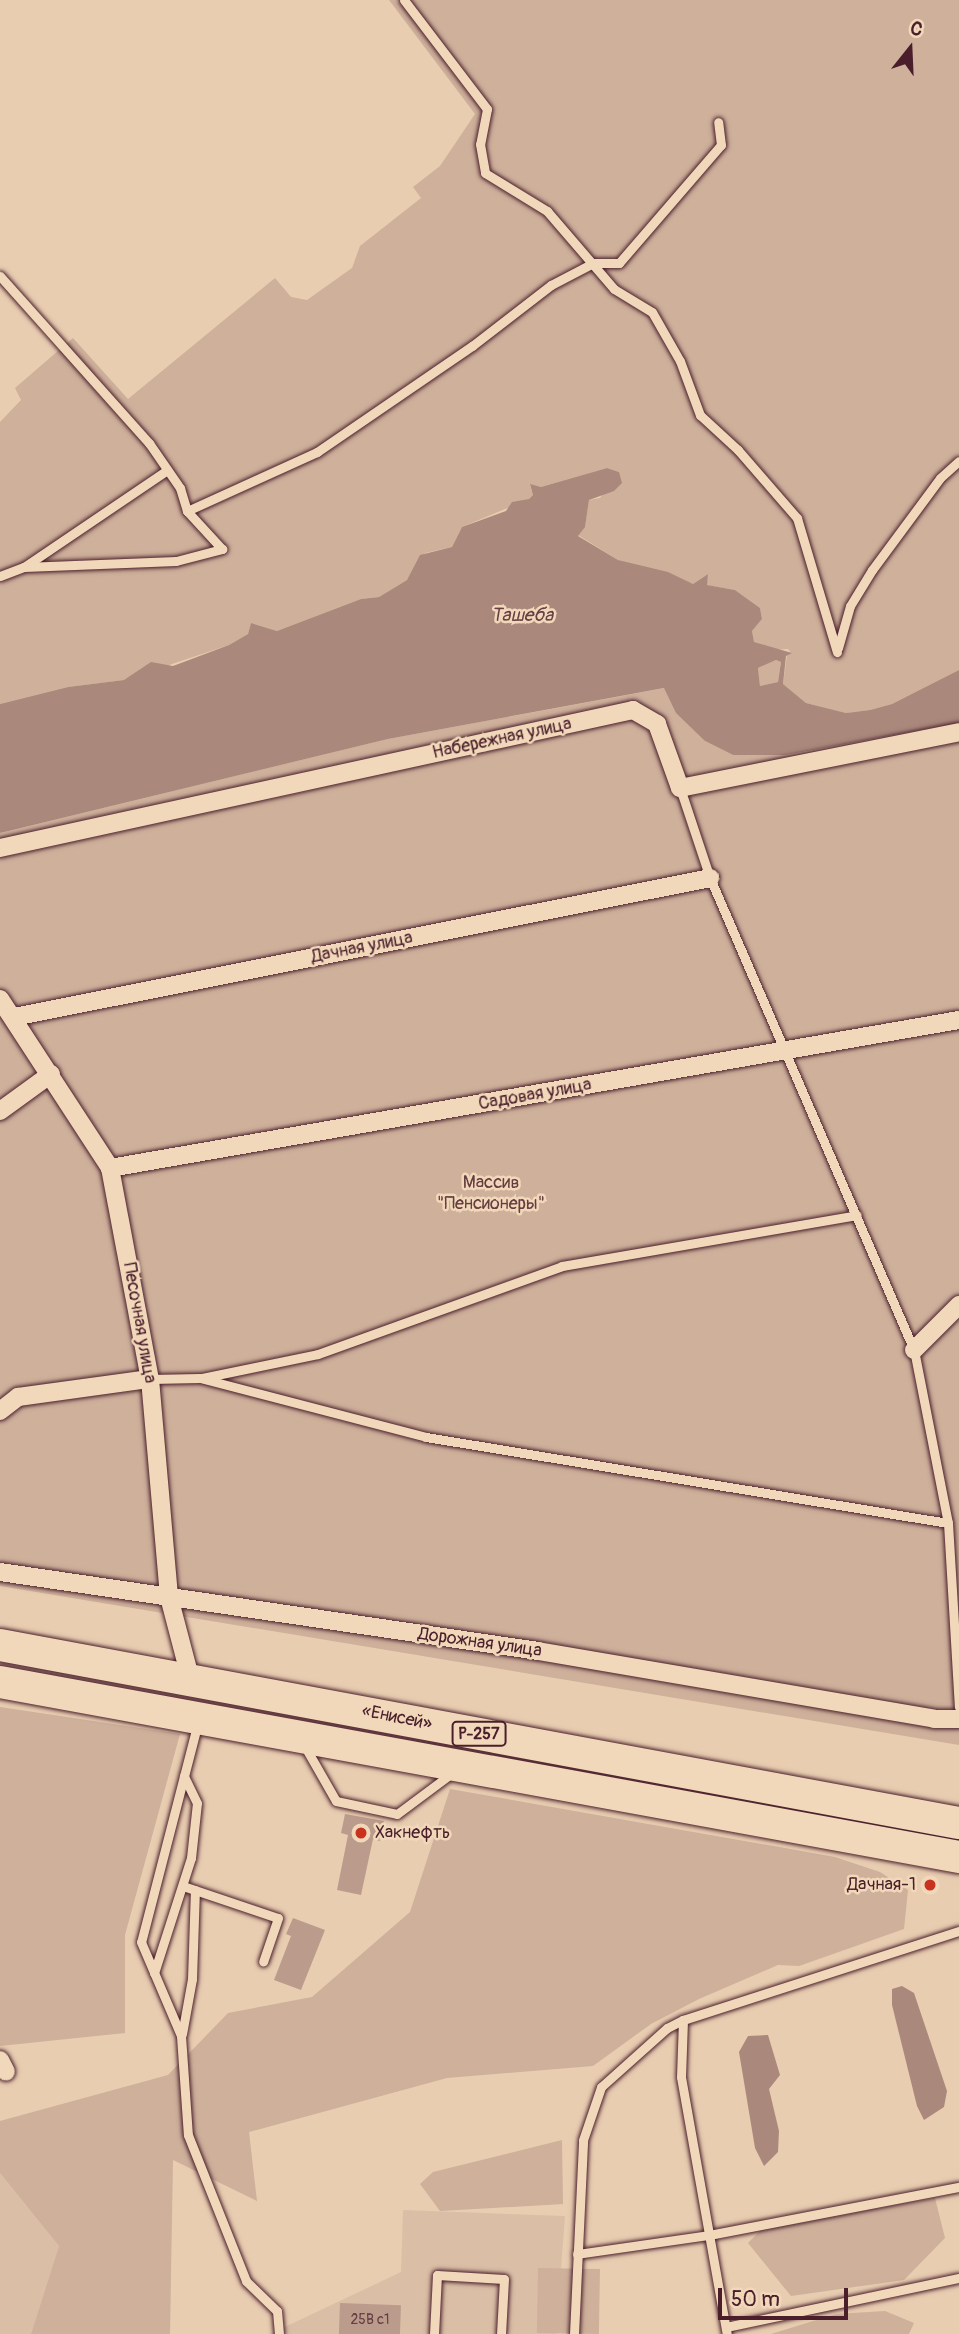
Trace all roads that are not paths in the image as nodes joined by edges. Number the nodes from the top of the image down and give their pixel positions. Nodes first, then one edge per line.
1 (404, 0) edge
2 (718, 122) dead end
3 (593, 263) junction
4 (0, 276) edge
5 (959, 461) edge
6 (167, 470) junction
7 (187, 512) junction
8 (24, 567) junction
9 (0, 576) edge
10 (959, 733) edge
11 (680, 788) junction
12 (0, 848) edge
13 (710, 878) junction
14 (0, 999) edge
15 (14, 1017) junction
16 (959, 1020) edge
17 (788, 1052) junction
18 (51, 1074) junction
19 (0, 1111) edge
20 (110, 1168) junction
21 (857, 1215) junction
22 (959, 1305) edge
23 (914, 1350) junction
24 (200, 1378) junction
25 (150, 1379) junction
26 (0, 1411) edge
27 (948, 1523) junction
28 (0, 1572) edge
29 (169, 1597) junction
30 (0, 1645) edge
31 (190, 1678) junction
32 (0, 1682) edge
33 (959, 1707) edge
34 (199, 1718) junction
35 (959, 1719) edge
36 (299, 1737) junction
37 (459, 1768) junction
38 (184, 1776) junction
39 (959, 1823) edge
40 (959, 1857) edge
41 (183, 1886) junction
42 (195, 1890) junction
43 (959, 1931) edge
44 (263, 1962) dead end
45 (154, 1972) junction
46 (683, 2020) junction
47 (181, 2036) junction
48 (959, 2187) edge
49 (709, 2235) junction
50 (577, 2254) junction
51 (959, 2278) edge
52 (726, 2331) edge
53 (279, 2334) edge
54 (434, 2334) edge
55 (501, 2334) edge
56 (574, 2334) edge

1 - 3 lane
2 - 3 lane
3 - 5 lane
3 - 7 lane
4 - 6 lane
6 - 7 lane
6 - 8 lane
7 - 8 lane
8 - 9 lane
10 - 11 street
11 - 12 street, Набережная улица
11 - 13 lane
13 - 15 street, Дачная улица
13 - 17 lane
14 - 15 street, Песочная улица
15 - 18 street, Песочная улица
16 - 17 street, Садовая улица
17 - 20 street, Садовая улица
17 - 21 lane
18 - 19 street
18 - 20 street, Песочная улица
20 - 25 street, Песочная улица
21 - 23 lane
21 - 24 lane
22 - 23 street
23 - 27 lane
24 - 25 lane
24 - 27 lane
25 - 26 street
25 - 29 street, Песочная улица
27 - 33 lane
28 - 29 street, Дорожная улица
29 - 31 street, Песочная улица
29 - 35 street, Дорожная улица
30 - 31 highway, «Енисей» / Р-257
31 - 39 highway, «Енисей» / Р-257
32 - 34 highway, Р-257
34 - 36 highway, Р-257
34 - 38 lane
36 - 37 highway, Р-257
36 - 37 lane
37 - 40 highway, Р-257
38 - 41 lane
38 - 45 lane
41 - 42 lane
41 - 45 lane
42 - 44 lane
42 - 47 lane
43 - 46 lane
45 - 47 lane
46 - 49 lane
46 - 50 lane
47 - 53 lane
48 - 49 lane
49 - 50 lane
49 - 52 lane
50 - 56 lane
51 - 52 lane
54 - 55 lane

